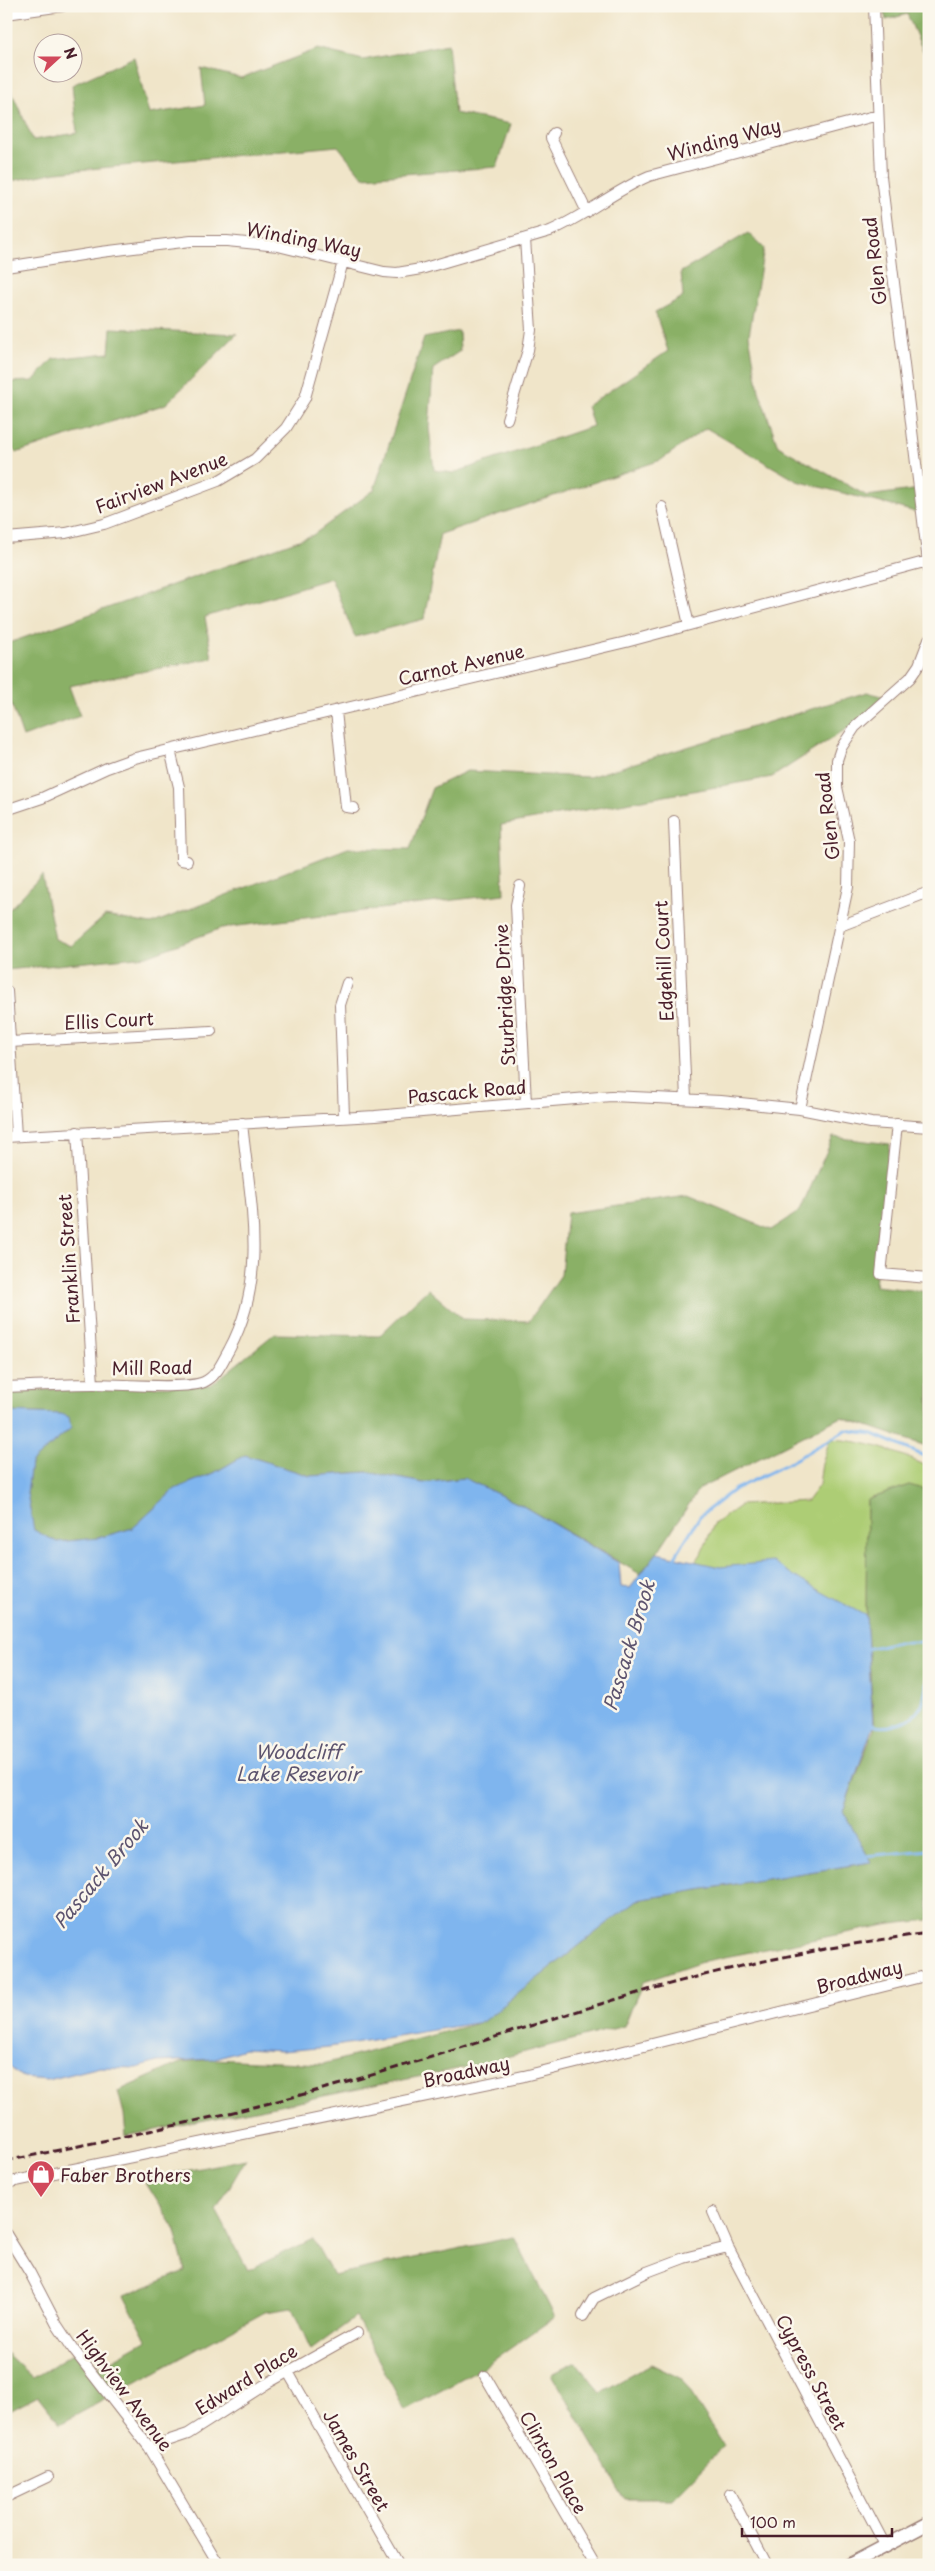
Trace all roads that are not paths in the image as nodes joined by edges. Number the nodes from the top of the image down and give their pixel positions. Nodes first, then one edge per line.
1 (63, 6) edge
2 (874, 6) edge
3 (6, 14) edge
4 (878, 115) junction
5 (554, 132) dead end
6 (587, 212) junction
7 (525, 240) junction
8 (343, 262) junction
9 (6, 267) edge
10 (507, 419) dead end
11 (662, 507) dead end
12 (6, 538) edge
13 (928, 561) edge
14 (929, 570) edge
15 (689, 625) junction
16 (929, 639) edge
17 (336, 711) junction
18 (170, 750) junction
19 (354, 808) dead end
20 (6, 810) edge
21 (674, 821) dead end
22 (187, 861) dead end
23 (520, 886) dead end
24 (929, 892) edge
25 (840, 926) junction
26 (347, 983) dead end
27 (6, 991) edge
28 (211, 1031) dead end
29 (10, 1042) junction
30 (686, 1099) junction
31 (526, 1103) junction
32 (800, 1109) junction
33 (344, 1116) junction
34 (242, 1123) junction
35 (898, 1124) junction
36 (929, 1127) edge
37 (76, 1132) junction
38 (11, 1137) edge
39 (929, 1278) edge
40 (93, 1384) junction
41 (6, 1387) edge
42 (929, 1975) edge
43 (6, 2183) edge
44 (713, 2212) dead end
45 (6, 2234) edge
46 (728, 2248) junction
47 (583, 2316) dead end
48 (357, 2333) dead end
49 (288, 2372) junction
50 (485, 2376) dead end
51 (149, 2446) junction
52 (48, 2477) dead end
53 (730, 2494) dead end
54 (6, 2497) edge
55 (929, 2523) edge
56 (885, 2545) junction
57 (219, 2565) edge
58 (399, 2565) edge
59 (595, 2565) edge
60 (767, 2565) edge
61 (849, 2565) edge

1 - 3 street
2 - 4 street, Glen Road
4 - 6 street, Winding Way
4 - 13 street, Glen Road
5 - 6 street
6 - 7 street, Winding Way
7 - 8 street, Winding Way
7 - 10 street
8 - 9 street, Winding Way
8 - 12 street, Fairview Avenue
11 - 15 street
13 - 14 street, Glen Road
13 - 15 street, Carnot Avenue
15 - 17 street, Carnot Avenue
16 - 25 street, Glen Road
17 - 18 street, Carnot Avenue
17 - 19 street
18 - 20 street, Carnot Avenue
18 - 22 street
21 - 30 street, Edgehill Court
23 - 31 street, Sturbridge Drive
24 - 25 street
25 - 32 street, Glen Road
26 - 33 street
27 - 29 street
28 - 29 street, Ellis Court
29 - 38 street
30 - 31 street, Pascack Road
30 - 32 street, Pascack Road
31 - 33 street, Pascack Road
32 - 35 street, Pascack Road
33 - 34 street, Pascack Road
34 - 37 street, Pascack Road
34 - 40 street, Mill Road
35 - 36 street, Pascack Road
35 - 39 street
37 - 38 street, Pascack Road
37 - 40 street, Franklin Street
40 - 41 street, Mill Road
42 - 43 street, Broadway
44 - 46 street, Cypress Street
45 - 51 street, Highview Avenue
46 - 47 street
46 - 56 street, Cypress Street
48 - 49 street, Edward Place
49 - 51 street, Edward Place
49 - 58 street, James Street
50 - 59 street, Clinton Place
51 - 57 street, Highview Avenue
52 - 54 street
53 - 60 street
55 - 56 main road
56 - 61 main road

